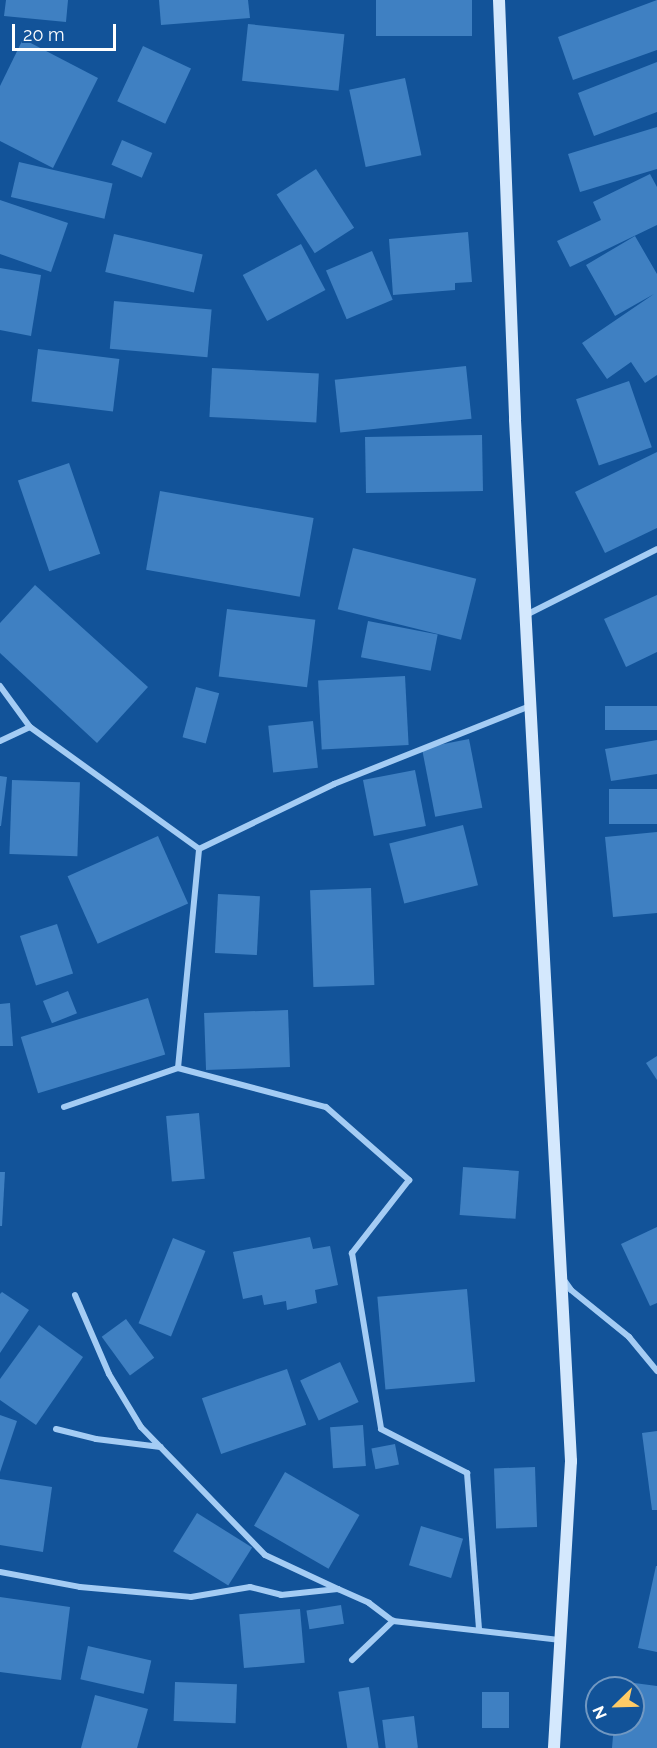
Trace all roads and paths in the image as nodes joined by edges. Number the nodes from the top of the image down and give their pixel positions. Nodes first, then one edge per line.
1 (499, 0) edge
2 (657, 549) edge
3 (525, 615) junction
4 (0, 686) edge
5 (530, 706) junction
6 (30, 727) junction
7 (0, 741) edge
8 (199, 849) junction
9 (178, 1068) junction
10 (64, 1107) dead end
11 (561, 1275) junction
12 (75, 1295) dead end
13 (657, 1371) edge
14 (56, 1429) dead end
15 (161, 1448) junction
16 (0, 1572) edge
17 (338, 1589) junction
18 (393, 1621) junction
19 (479, 1629) junction
20 (561, 1640) junction
21 (352, 1660) dead end
22 (554, 1748) edge

1 - 3 main road
2 - 3 street
3 - 5 main road
4 - 6 street
5 - 8 street
5 - 11 main road
6 - 7 street
6 - 8 street
8 - 9 street
9 - 10 street
9 - 19 street
11 - 13 street
11 - 20 main road
12 - 15 street
14 - 15 street
15 - 17 street
16 - 17 street
17 - 18 street
18 - 19 street
18 - 21 street
19 - 20 street
20 - 22 main road

